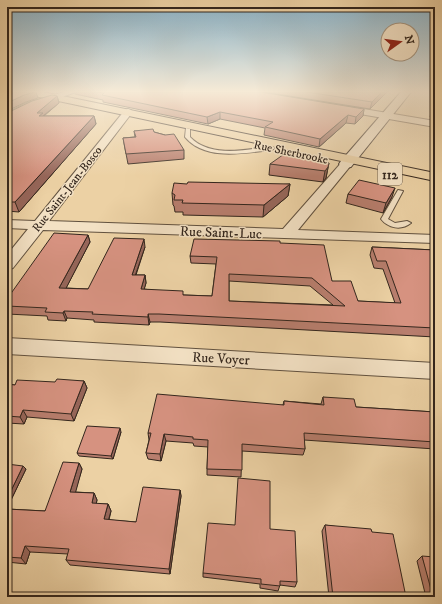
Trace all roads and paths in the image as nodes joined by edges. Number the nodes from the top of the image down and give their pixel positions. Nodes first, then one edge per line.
1 (121, 120) edge
2 (152, 120) edge
3 (155, 120) edge
4 (383, 120) edge
5 (412, 120) edge
6 (435, 124) edge
7 (348, 162) junction
8 (435, 177) edge
9 (435, 184) edge
10 (400, 191) dead end
11 (407, 223) dead end
12 (7, 224) edge
13 (39, 225) junction
14 (287, 234) junction
15 (435, 239) edge
16 (7, 265) edge
17 (7, 346) edge
18 (435, 371) edge

1 - 13 street, Rue Saint-Jean-Bosco
2 - 7 main road, Rue Sherbrooke / 112
3 - 7 main road, Rue Sherbrooke / 112
4 - 7 street
5 - 6 street
7 - 8 main road, Rue Sherbrooke / 112
7 - 9 main road, Rue Sherbrooke / 112
7 - 14 street
10 - 11 lane
12 - 13 street, Rue Saint-Luc
13 - 14 street, Rue Saint-Luc
13 - 16 street, Rue Saint-Jean-Bosco
14 - 15 street, Rue Saint-Luc
17 - 18 street, Rue Voyer

